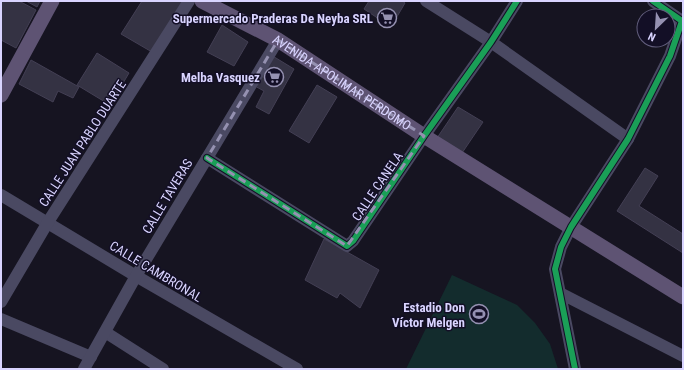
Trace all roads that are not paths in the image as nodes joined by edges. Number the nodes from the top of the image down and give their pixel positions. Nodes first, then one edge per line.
1 (52, 1) edge
2 (189, 1) edge
3 (202, 1) edge
4 (426, 1) edge
5 (517, 1) edge
6 (653, 1) edge
7 (278, 40) junction
8 (490, 42) junction
9 (1, 95) edge
10 (424, 136) junction
11 (628, 139) junction
12 (207, 158) junction
13 (1, 195) edge
14 (48, 222) junction
15 (571, 227) junction
16 (136, 276) junction
17 (560, 293) junction
18 (683, 297) edge
19 (1, 302) edge
20 (1, 319) edge
21 (105, 332) junction
22 (683, 356) edge
23 (91, 357) junction
24 (84, 369) edge
25 (163, 369) edge
26 (297, 369) edge
27 (575, 369) edge

1 - 9 main road
2 - 14 street, CALLE JUAN PABLO DUARTE
3 - 7 main road, AVENIDA APOLIMAR PERDOMO
4 - 8 street
5 - 8 street, CALLE CANELA
6 - 11 street
7 - 10 main road, AVENIDA APOLIMAR PERDOMO
7 - 12 street, CALLE TAVERAS
8 - 10 street, CALLE CANELA
8 - 11 street
10 - 12 street, CALLE CANELA
10 - 15 main road, AVENIDA APOLIMAR PERDOMO
11 - 15 street
12 - 16 street, CALLE TAVERAS
13 - 14 street, CALLE CAMBRONAL
14 - 16 street, CALLE CAMBRONAL
14 - 19 street, CALLE JUAN PABLO DUARTE
15 - 17 street
15 - 18 main road, AVENIDA APOLIMAR PERDOMO
16 - 21 street, CALLE TAVERAS
16 - 26 street, CALLE CAMBRONAL
17 - 22 street
17 - 27 street
20 - 23 street
21 - 23 street, CALLE TAVERAS
21 - 25 street
23 - 24 street, CALLE TAVERAS

